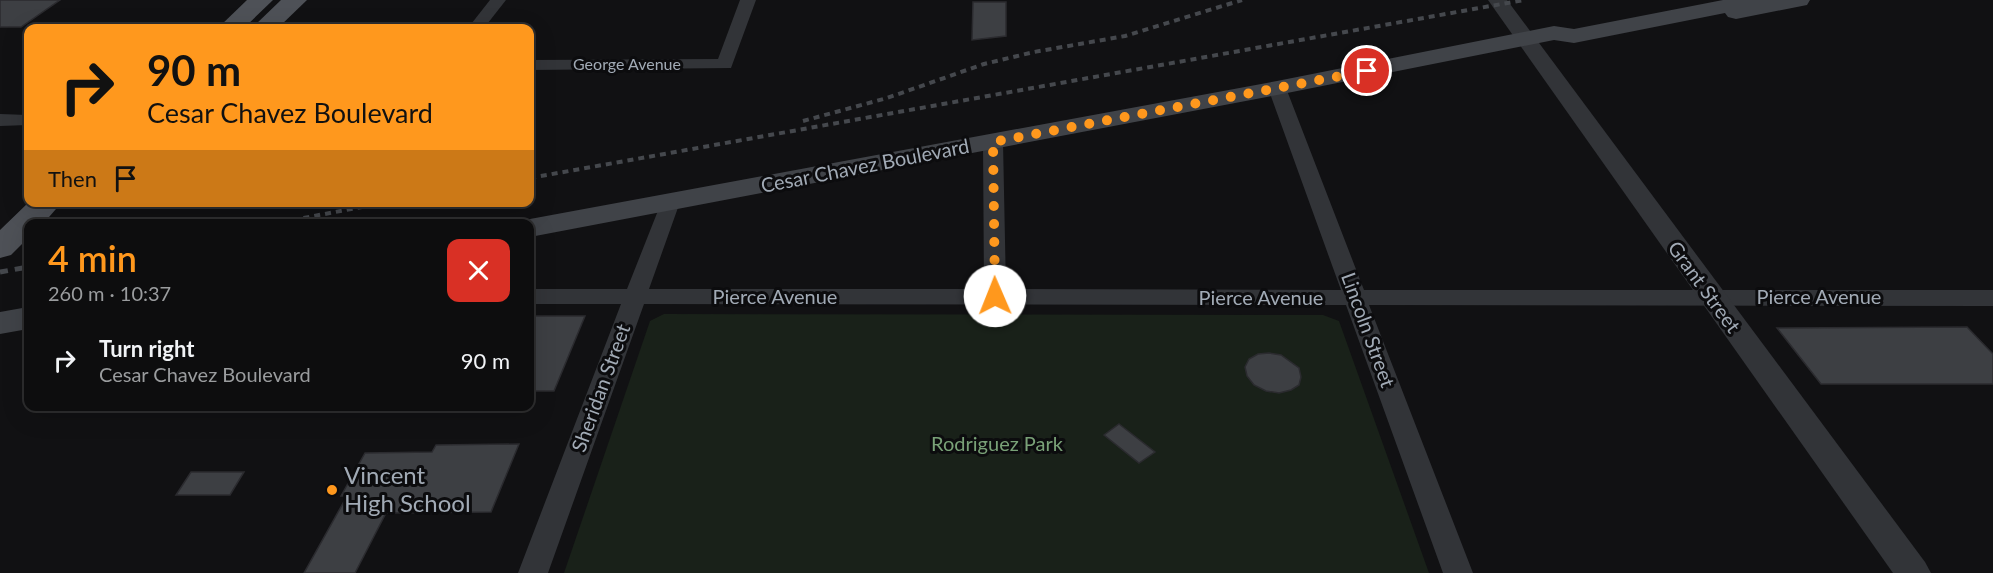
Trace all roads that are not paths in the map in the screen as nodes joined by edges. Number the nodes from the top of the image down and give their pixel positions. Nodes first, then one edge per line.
1 (261, 0) edge
2 (295, 0) edge
3 (498, 0) edge
4 (748, 0) edge
5 (1497, 0) edge
6 (1757, 0) edge
7 (1799, 0) edge
8 (1680, 8) edge
9 (234, 24) edge
10 (268, 24) edge
11 (479, 24) edge
12 (1525, 40) junction
13 (534, 65) edge
14 (1277, 88) junction
15 (0, 120) edge
16 (24, 120) edge
17 (993, 142) junction
18 (670, 202) junction
19 (45, 207) edge
20 (32, 219) edge
21 (24, 226) edge
22 (534, 227) edge
23 (0, 248) edge
24 (534, 296) edge
25 (995, 296) junction
26 (635, 297) junction
27 (1711, 297) junction
28 (1356, 298) junction
29 (1993, 298) edge
30 (24, 319) edge
31 (0, 323) edge
32 (533, 573) edge
33 (1458, 573) edge
34 (1913, 573) edge

1 - 9 main road
2 - 10 main road
3 - 11 street
4 - 13 street, George Avenue
5 - 12 street, Grant Street
6 - 8 main road, Cesar Chavez Boulevard
7 - 8 main road
8 - 12 main road, Cesar Chavez Boulevard
12 - 14 main road, Cesar Chavez Boulevard
12 - 27 street, Grant Street
14 - 17 main road, Cesar Chavez Boulevard
14 - 28 street, Lincoln Street
15 - 16 street
17 - 18 main road, Cesar Chavez Boulevard
17 - 25 street
18 - 22 main road, Cesar Chavez Boulevard
18 - 26 street, Sheridan Street
19 - 20 main road
21 - 23 main road
24 - 26 street, Pierce Avenue
25 - 26 street, Pierce Avenue
25 - 28 street, Pierce Avenue
26 - 32 street, Sheridan Street
27 - 28 street, Pierce Avenue
27 - 29 street, Pierce Avenue
27 - 34 street, Grant Street
28 - 33 street, Lincoln Street
30 - 31 main road

